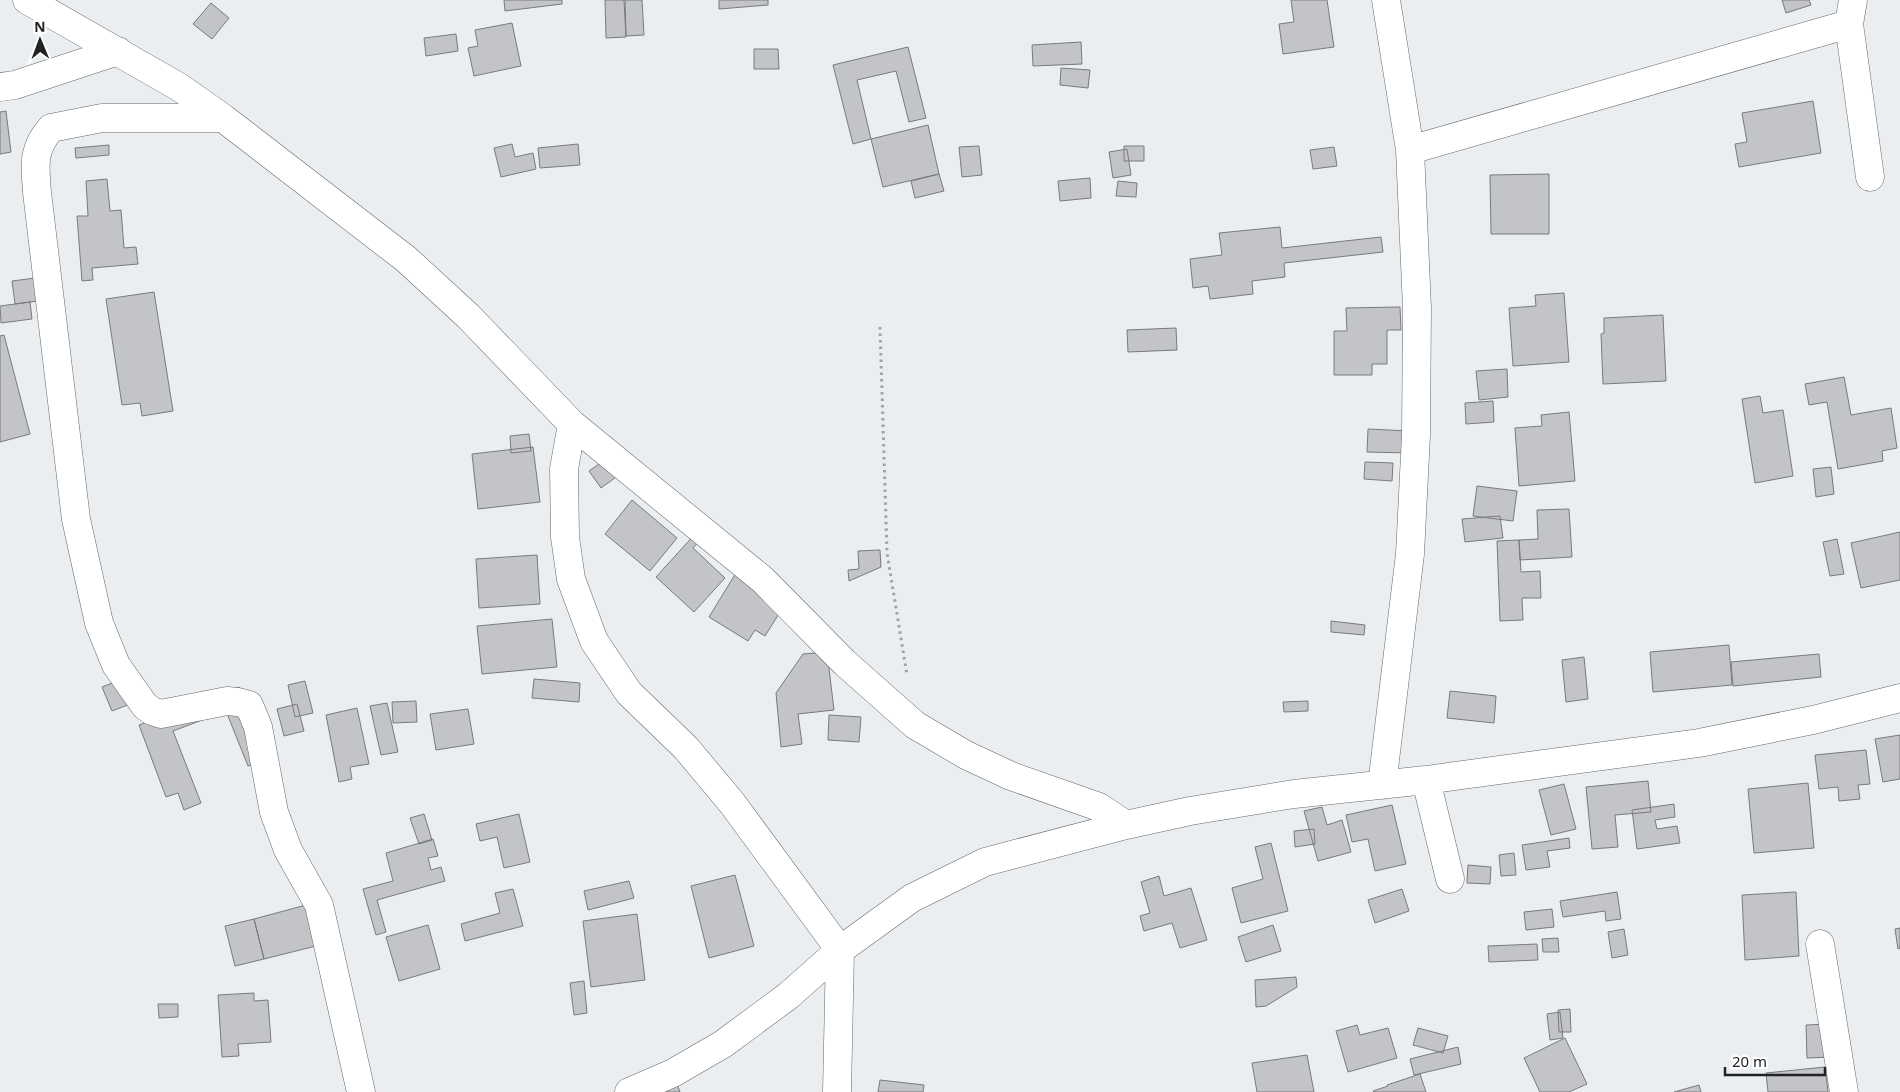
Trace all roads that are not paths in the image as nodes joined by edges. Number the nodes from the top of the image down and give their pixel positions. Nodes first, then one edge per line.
1 (27, 0) edge
2 (1386, 0) edge
3 (1851, 12) edge
4 (118, 51) junction
5 (0, 87) edge
6 (223, 118) junction
7 (1410, 150) junction
8 (1870, 177) dead end
9 (572, 424) junction
10 (1900, 698) edge
11 (1426, 780) junction
12 (1382, 784) junction
13 (1126, 825) junction
14 (1450, 879) dead end
15 (1820, 944) dead end
16 (840, 950) junction
17 (361, 1092) edge
18 (629, 1092) edge
19 (837, 1092) edge
20 (1844, 1092) edge

1 - 4 street
2 - 7 street
3 - 7 street
3 - 8 street
4 - 5 street
4 - 6 street
6 - 9 street
6 - 17 street
7 - 12 street
9 - 13 street
9 - 16 street
10 - 11 street
11 - 12 street
11 - 14 street
12 - 13 street
13 - 16 street
15 - 20 street
16 - 18 street
16 - 19 street

